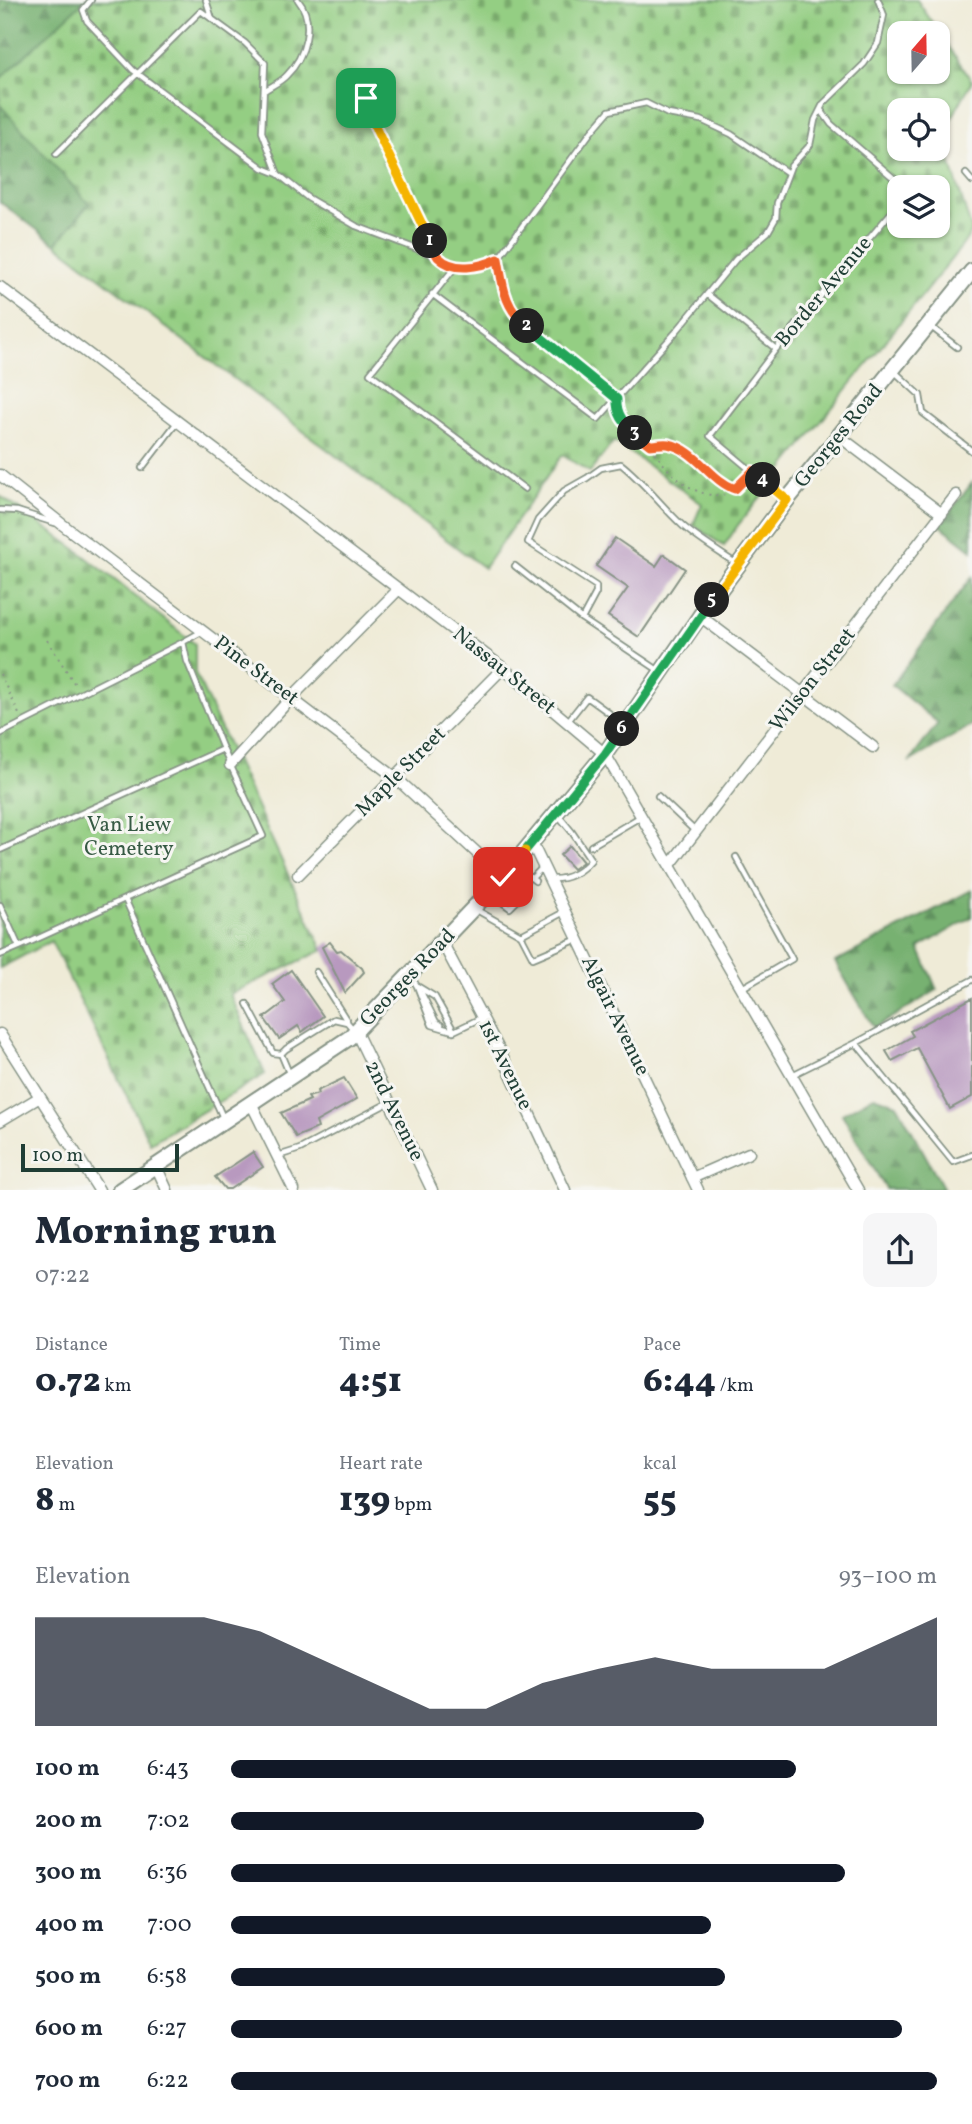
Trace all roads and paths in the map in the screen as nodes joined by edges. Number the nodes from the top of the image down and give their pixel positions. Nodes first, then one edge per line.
1 (91, 0) edge
2 (206, 0) edge
3 (298, 0) edge
4 (878, 0) edge
5 (212, 19) junction
6 (137, 73) junction
7 (364, 77) dead end
8 (263, 91) junction
9 (821, 110) junction
10 (56, 154) dead end
11 (788, 173) junction
12 (278, 174) junction
13 (966, 174) dead end
14 (890, 175) edge
15 (972, 181) edge
16 (887, 217) edge
17 (438, 257) junction
18 (498, 259) junction
19 (456, 266) junction
20 (972, 271) edge
21 (0, 287) edge
22 (432, 294) junction
23 (707, 294) junction
24 (930, 326) junction
25 (957, 348) dead end
26 (776, 349) junction
27 (893, 370) junction
28 (617, 399) junction
29 (178, 420) junction
30 (839, 436) junction
31 (650, 445) junction
32 (972, 451) edge
33 (142, 468) dead end
34 (753, 471) junction
35 (0, 475) edge
36 (525, 489) dead end
37 (735, 489) junction
38 (956, 495) dead end
39 (787, 500) junction
40 (0, 510) edge
41 (942, 514) junction
42 (63, 525) junction
43 (738, 564) junction
44 (515, 566) dead end
45 (399, 589) junction
46 (701, 616) junction
47 (582, 619) junction
48 (203, 631) junction
49 (47, 640) dead end
50 (183, 642) junction
51 (503, 668) junction
52 (661, 673) junction
53 (0, 674) edge
54 (80, 693) junction
55 (803, 694) junction
56 (291, 698) junction
57 (609, 713) dead end
58 (23, 722) junction
59 (567, 722) junction
60 (0, 734) edge
61 (873, 747) dead end
62 (223, 749) junction
63 (605, 754) junction
64 (230, 765) junction
65 (397, 778) junction
66 (658, 796) dead end
67 (556, 813) junction
68 (641, 817) junction
69 (695, 832) junction
70 (532, 843) junction
71 (591, 846) dead end
72 (0, 850) edge
73 (736, 857) dead end
74 (670, 865) junction
75 (543, 867) junction
76 (298, 875) dead end
77 (503, 877) junction
78 (532, 878) junction
79 (549, 878) junction
80 (525, 881) dead end
81 (530, 886) dead end
82 (489, 892) junction
83 (513, 893) dead end
84 (125, 899) junction
85 (519, 899) dead end
86 (504, 903) junction
87 (0, 905) edge
88 (474, 908) junction
89 (565, 912) junction
90 (521, 935) junction
91 (578, 939) junction
92 (442, 942) junction
93 (19, 947) junction
94 (0, 955) edge
95 (316, 972) dead end
96 (972, 980) edge
97 (414, 981) junction
98 (741, 988) junction
99 (247, 1004) dead end
100 (482, 1018) junction
101 (351, 1027) junction
102 (454, 1031) junction
103 (0, 1034) edge
104 (856, 1043) junction
105 (281, 1054) junction
106 (791, 1075) junction
107 (291, 1077) junction
108 (40, 1097) junction
109 (390, 1102) junction
110 (251, 1103) junction
111 (0, 1121) edge
112 (224, 1121) junction
113 (749, 1153) dead end
114 (972, 1155) edge
115 (277, 1156) junction
116 (156, 1166) junction
117 (692, 1178) junction
118 (99, 1189) edge
119 (120, 1189) edge
120 (167, 1189) edge
121 (294, 1189) edge
122 (432, 1189) edge
123 (565, 1189) edge
124 (698, 1189) edge
125 (858, 1189) edge

1 - 6 lane
2 - 5 lane
3 - 8 lane
4 - 9 lane
5 - 6 lane
5 - 8 lane
6 - 10 lane
6 - 12 lane
7 - 17 lane
8 - 12 lane
9 - 11 lane
9 - 14 lane
11 - 18 lane
11 - 23 lane
12 - 17 lane
13 - 15 lane
16 - 26 lane, Border Avenue
17 - 19 lane
18 - 19 lane
18 - 28 lane
19 - 22 lane
20 - 24 street, Georges Road
21 - 29 street, Nassau Street
22 - 28 lane
22 - 36 lane
23 - 26 lane
23 - 28 lane
24 - 25 lane
24 - 27 street, Georges Road
26 - 34 lane, Border Avenue
27 - 30 street, Georges Road
27 - 32 lane
28 - 31 lane
29 - 33 lane
29 - 45 street, Nassau Street
30 - 39 street, Georges Road
30 - 41 street
31 - 37 lane
31 - 37 path
34 - 37 lane
34 - 39 lane
35 - 42 street, Pine Street
38 - 41 street, Wilson Street
39 - 43 street, Georges Road
40 - 42 lane
41 - 55 street, Wilson Street
42 - 48 street, Pine Street
43 - 46 street, Georges Road
43 - 47 lane
44 - 47 lane
45 - 51 street, Nassau Street
45 - 56 street
46 - 52 street, Georges Road
46 - 55 street
47 - 52 lane
48 - 50 lane
48 - 56 street, Pine Street
49 - 54 path
50 - 54 lane
50 - 62 lane
51 - 59 street, Nassau Street
51 - 65 street, Maple Street
52 - 63 street, Georges Road
53 - 58 path
54 - 58 lane
55 - 61 street
55 - 69 street, Wilson Street
56 - 64 street
56 - 65 street, Pine Street
57 - 59 lane
58 - 60 lane
59 - 63 street, Nassau Street
62 - 64 lane
62 - 72 lane
63 - 67 street, Georges Road
63 - 68 street, Nassau Street
64 - 84 lane
65 - 76 street, Maple Street
65 - 77 street, Pine Street
66 - 69 lane
67 - 70 street, Georges Road
67 - 79 lane
68 - 71 lane
68 - 74 street, Nassau Street
69 - 74 street, Wilson Street
70 - 75 street, Algair Avenue
70 - 77 street, Georges Road
73 - 98 lane
74 - 98 street, Nassau Street
75 - 78 lane
75 - 79 street, Algair Avenue
77 - 82 street, Georges Road
78 - 80 lane
78 - 81 lane
79 - 89 street, Algair Avenue
82 - 86 lane
82 - 88 street, Georges Road
83 - 86 lane
84 - 93 lane
84 - 112 lane
85 - 86 lane
87 - 93 lane
88 - 90 lane
88 - 92 street, Georges Road
89 - 90 lane
89 - 91 street, Algair Avenue
90 - 91 lane
91 - 117 street, Algair Avenue
92 - 97 street, Georges Road
92 - 100 street, 1st Avenue
93 - 94 lane
95 - 101 lane
96 - 104 lane
97 - 101 street, Georges Road
97 - 102 lane
97 - 102 lane
98 - 106 street, Nassau Street
99 - 105 lane
100 - 102 lane
100 - 123 street, 1st Avenue
101 - 105 lane
101 - 107 street, Georges Road
101 - 109 street, 2nd Avenue
103 - 108 street
104 - 106 lane
104 - 114 lane
105 - 107 lane
106 - 125 street, Nassau Street
107 - 110 street, Georges Road
108 - 111 street
108 - 118 street
109 - 115 lane
109 - 122 street, 2nd Avenue
110 - 112 street, Georges Road
110 - 115 street
112 - 116 street, Georges Road
113 - 117 street
115 - 121 street
116 - 119 street, Georges Road
116 - 120 street
117 - 124 street, Algair Avenue

